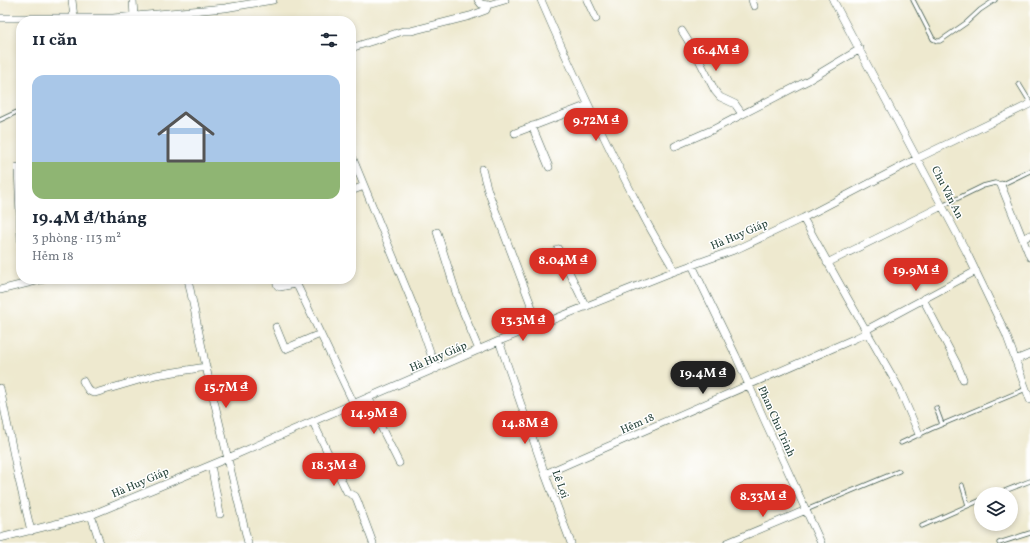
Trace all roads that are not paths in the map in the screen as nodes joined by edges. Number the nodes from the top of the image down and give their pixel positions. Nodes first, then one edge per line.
1 (72, 0) edge
2 (133, 0) edge
3 (223, 0) edge
4 (273, 0) edge
5 (478, 0) edge
6 (505, 0) edge
7 (541, 0) edge
8 (587, 0) edge
9 (833, 0) edge
10 (913, 0) edge
11 (995, 0) edge
12 (488, 5) junction
13 (225, 8) junction
14 (74, 16) edge
15 (134, 16) edge
16 (142, 16) edge
17 (0, 18) edge
18 (16, 18) edge
19 (596, 19) dead end
20 (682, 31) dead end
21 (356, 46) edge
22 (860, 49) junction
23 (1019, 84) dead end
24 (1030, 103) edge
25 (588, 105) junction
26 (16, 112) edge
27 (742, 114) junction
28 (0, 120) edge
29 (532, 126) junction
30 (514, 132) dead end
31 (675, 146) dead end
32 (918, 158) junction
33 (356, 166) edge
34 (549, 167) dead end
35 (482, 169) dead end
36 (1030, 171) edge
37 (1001, 185) junction
38 (364, 186) junction
39 (356, 189) edge
40 (942, 206) junction
41 (803, 218) junction
42 (437, 232) dead end
43 (1030, 236) edge
44 (1023, 239) junction
45 (558, 249) dead end
46 (1030, 257) edge
47 (828, 263) junction
48 (692, 265) junction
49 (675, 271) junction
50 (976, 272) junction
51 (17, 284) edge
52 (189, 284) edge
53 (277, 284) edge
54 (295, 284) edge
55 (295, 284) edge
56 (0, 290) edge
57 (924, 299) junction
58 (586, 307) junction
59 (539, 326) junction
60 (276, 328) dead end
61 (867, 331) junction
62 (320, 334) junction
63 (499, 341) junction
64 (479, 350) junction
65 (1030, 354) edge
66 (1015, 360) junction
67 (206, 367) junction
68 (436, 369) junction
69 (963, 379) dead end
70 (83, 381) dead end
71 (749, 385) junction
72 (0, 388) edge
73 (1026, 389) junction
74 (369, 398) junction
75 (1030, 400) edge
76 (354, 404) junction
77 (936, 408) dead end
78 (313, 422) junction
79 (942, 424) junction
80 (919, 434) junction
81 (901, 443) dead end
82 (228, 458) junction
83 (399, 463) dead end
84 (211, 465) junction
85 (899, 471) dead end
86 (546, 474) junction
87 (1030, 481) edge
88 (962, 485) dead end
89 (1015, 487) edge
90 (974, 503) edge
91 (968, 505) junction
92 (806, 510) junction
93 (220, 514) dead end
94 (92, 515) junction
95 (922, 526) dead end
96 (31, 531) junction
97 (1030, 533) edge
98 (0, 538) edge
99 (100, 543) edge
100 (248, 543) edge
101 (373, 543) edge
102 (571, 543) edge
103 (727, 543) edge
104 (821, 543) edge
105 (999, 543) edge

1 - 14 street
2 - 15 street
3 - 13 street
4 - 13 street
5 - 12 street
6 - 12 street
7 - 25 street
8 - 19 street
9 - 22 street, Chu Văn An
10 - 11 lane
12 - 21 street
13 - 16 street
17 - 18 street
20 - 27 street
22 - 27 street
22 - 32 street, Chu Văn An
23 - 24 lane
24 - 32 street, Hà Huy Giáp
25 - 29 street
25 - 49 street
26 - 28 lane
27 - 31 street
29 - 30 street
29 - 34 street
32 - 40 street, Chu Văn An
32 - 41 street, Hà Huy Giáp
33 - 38 street
35 - 59 street
36 - 37 lane
37 - 40 lane
37 - 44 street
38 - 39 street
38 - 68 street
40 - 47 street
40 - 50 street, Chu Văn An
41 - 47 street
41 - 48 street, Hà Huy Giáp
42 - 64 street
43 - 44 street
44 - 46 street
45 - 58 street
47 - 61 street
48 - 49 street, Hà Huy Giáp
48 - 71 street, Phan Chu Trinh
49 - 58 street, Hà Huy Giáp
50 - 57 street, Hẻm 18
50 - 66 street, Chu Văn An
51 - 56 street
52 - 67 street
53 - 54 street
55 - 62 street
57 - 61 street, Hẻm 18
57 - 69 street
58 - 59 street, Hà Huy Giáp
59 - 63 street, Hà Huy Giáp
60 - 62 street
61 - 71 street, Hẻm 18
61 - 80 street
62 - 76 street
63 - 64 street, Hà Huy Giáp
63 - 86 street, Lê Lợi
64 - 68 street, Hà Huy Giáp
65 - 66 street
66 - 73 street, Chu Văn An
67 - 70 street
67 - 82 street
68 - 74 street, Hà Huy Giáp
71 - 86 street, Hẻm 18
71 - 92 street, Phan Chu Trinh
72 - 96 street
73 - 75 street, Chu Văn An
73 - 79 lane
74 - 76 street, Hà Huy Giáp
74 - 83 street
76 - 78 street, Hà Huy Giáp
77 - 79 lane
78 - 82 street, Hà Huy Giáp
78 - 101 street
79 - 80 lane
80 - 81 lane
82 - 84 street, Hà Huy Giáp
82 - 100 street
84 - 93 street
84 - 94 street, Hà Huy Giáp
85 - 92 lane
86 - 102 street, Lê Lợi
87 - 89 lane
88 - 91 lane
90 - 91 lane
91 - 95 lane
92 - 103 street
92 - 104 street, Phan Chu Trinh
94 - 96 street, Hà Huy Giáp
94 - 99 street
96 - 98 street, Hà Huy Giáp
97 - 105 lane

